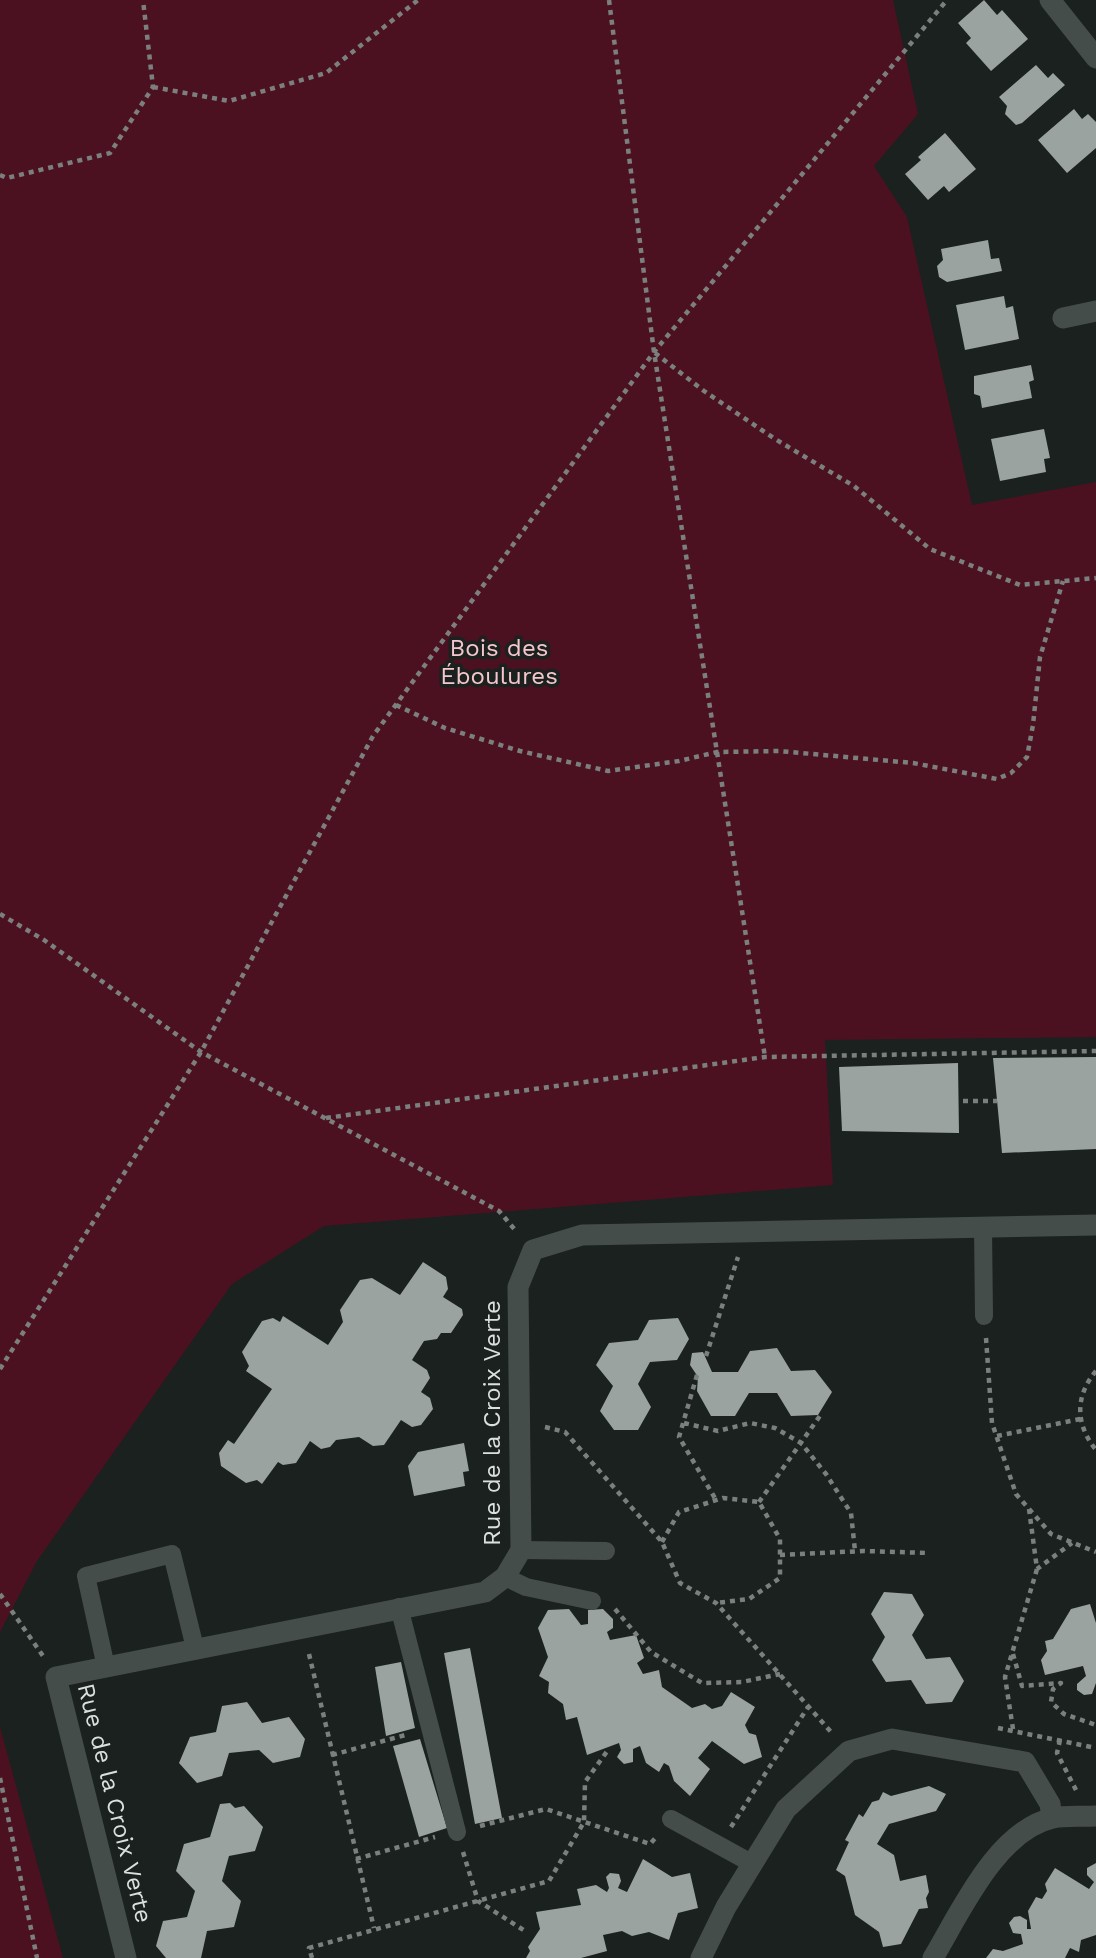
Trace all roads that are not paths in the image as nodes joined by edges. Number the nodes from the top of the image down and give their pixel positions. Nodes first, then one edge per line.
1 (1050, 0) edge
2 (1096, 58) edge
3 (1096, 311) edge
4 (1063, 318) dead end
5 (1096, 1225) edge
6 (984, 1227) junction
7 (984, 1316) road end
8 (521, 1550) junction
9 (606, 1551) dead end
10 (506, 1577) junction
11 (593, 1601) road end
12 (399, 1607) junction
13 (195, 1648) junction
14 (106, 1667) junction
15 (1093, 1816) edge
16 (1052, 1818) junction
17 (671, 1819) road end
18 (457, 1832) road end
19 (753, 1864) junction
20 (126, 1958) edge
21 (701, 1958) edge
22 (933, 1958) edge

1 - 2 street
3 - 4 street
5 - 6 street
6 - 7 lane
6 - 8 street, Rue de la Croix Verte
8 - 9 lane
8 - 10 street, Rue de la Croix Verte
10 - 11 lane
10 - 12 street, Rue de la Croix Verte
12 - 13 street, Rue de la Croix Verte
12 - 18 lane
13 - 14 street, Rue de la Croix Verte
13 - 14 lane
14 - 20 street, Rue de la Croix Verte
15 - 16 street
16 - 19 street
16 - 22 street
17 - 19 lane
19 - 21 street

